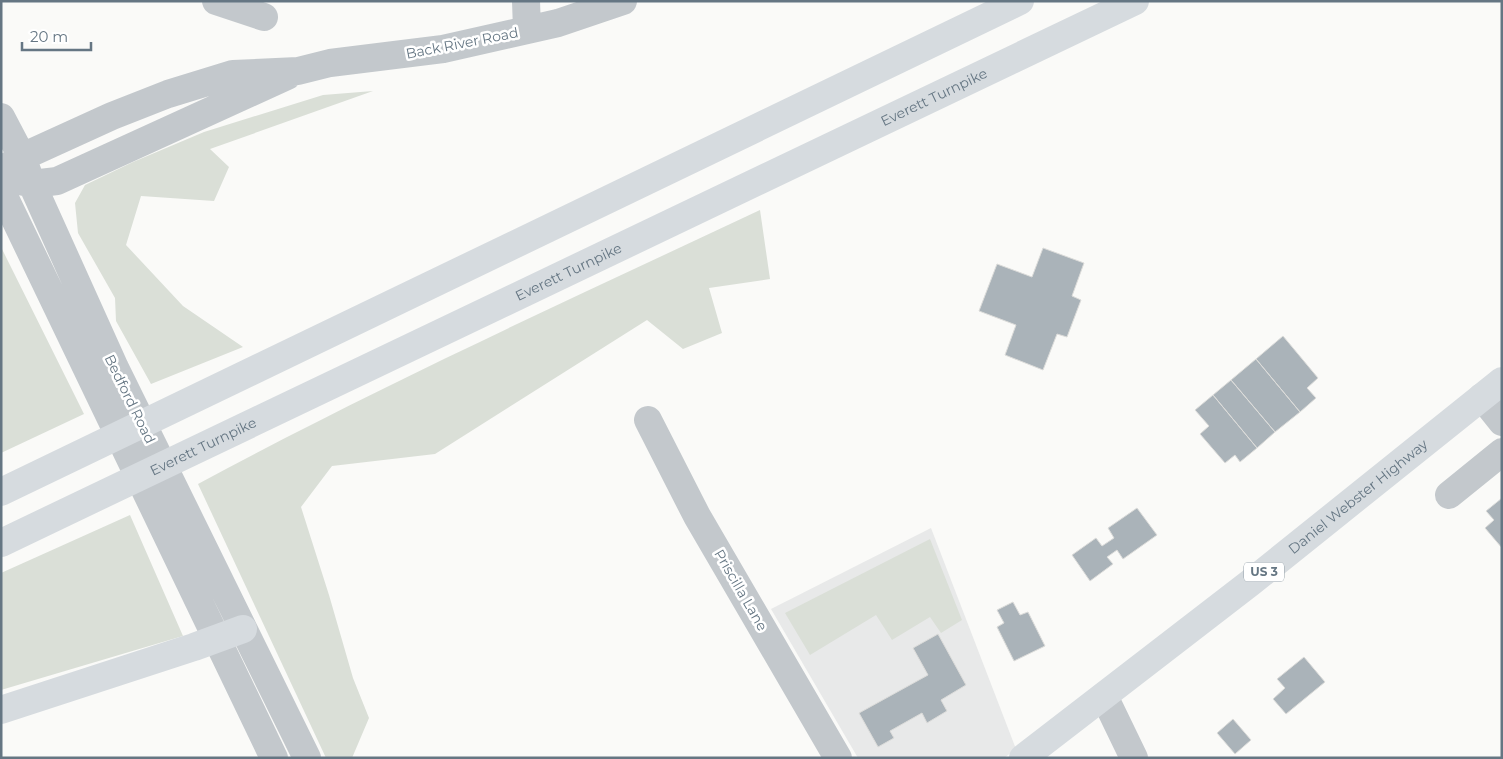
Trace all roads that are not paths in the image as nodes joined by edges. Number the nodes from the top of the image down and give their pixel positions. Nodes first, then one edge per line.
1 (216, 1) edge
2 (526, 1) edge
3 (623, 1) edge
4 (1020, 1) edge
5 (1135, 1) edge
6 (264, 17) dead end
7 (527, 30) junction
8 (298, 71) junction
9 (1, 118) edge
10 (12, 164) edge
11 (1, 177) edge
12 (32, 184) junction
13 (1, 190) edge
14 (104, 373) junction
15 (1492, 389) edge
16 (648, 420) dead end
17 (1502, 422) edge
18 (1502, 452) edge
19 (1, 492) edge
20 (1449, 495) dead end
21 (177, 525) junction
22 (1, 543) edge
23 (243, 629) junction
24 (217, 638) junction
25 (1104, 696) junction
26 (1, 710) edge
27 (274, 758) edge
28 (307, 758) edge
29 (838, 758) edge
30 (1023, 758) edge
31 (1134, 758) edge

1 - 6 street
2 - 7 street
3 - 7 street, Back River Road
4 - 19 main road
5 - 22 main road, Everett Turnpike
7 - 8 street, Back River Road
8 - 10 street, Back River Road
8 - 12 street, Back River Road
9 - 10 street, Bedford Road
10 - 12 street, Bedford Road
11 - 12 street, Back River Road
12 - 14 street, Bedford Road
13 - 14 street, Bedford Road
14 - 21 street, Bedford Road
15 - 17 street
15 - 25 main road, Daniel Webster Highway / US 3
16 - 29 street, Priscilla Lane
18 - 20 street
21 - 23 street, Bedford Road
21 - 24 street, Bedford Road
23 - 24 main road
23 - 28 street, Bedford Road
24 - 26 main road
24 - 27 street, Bedford Road
25 - 30 main road, Daniel Webster Highway / US 3
25 - 31 street

